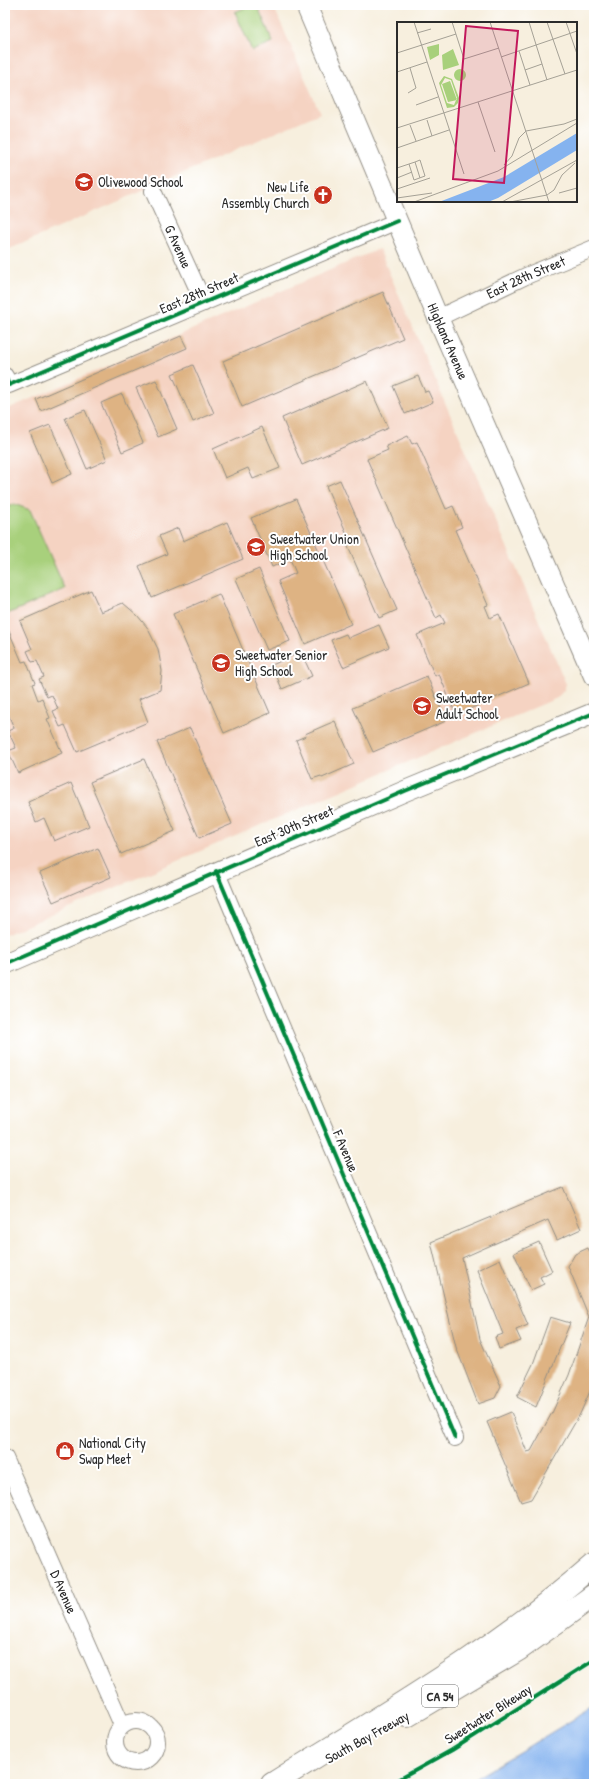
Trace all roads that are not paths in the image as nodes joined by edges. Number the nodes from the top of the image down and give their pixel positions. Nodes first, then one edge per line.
1 (306, 5) edge
2 (153, 191) dead end
3 (398, 221) junction
4 (594, 248) edge
5 (204, 303) junction
6 (438, 318) junction
7 (7, 380) edge
8 (594, 676) edge
9 (594, 712) edge
10 (216, 872) junction
11 (5, 964) edge
12 (455, 1438) dead end
13 (5, 1458) edge
14 (594, 1564) edge
15 (594, 1595) edge
16 (122, 1725) dead end
17 (272, 1784) edge
18 (279, 1784) edge

1 - 3 main road, Highland Avenue
2 - 5 street, G Avenue
3 - 5 street, East 28th Street
3 - 6 main road, Highland Avenue
4 - 6 street, East 28th Street
5 - 7 street, East 28th Street
6 - 8 main road, Highland Avenue
9 - 10 main road, East 30th Street
10 - 11 main road, East 30th Street
10 - 12 street, F Avenue
13 - 16 street, D Avenue
14 - 17 highway
15 - 18 highway, South Bay Freeway / CA 54

